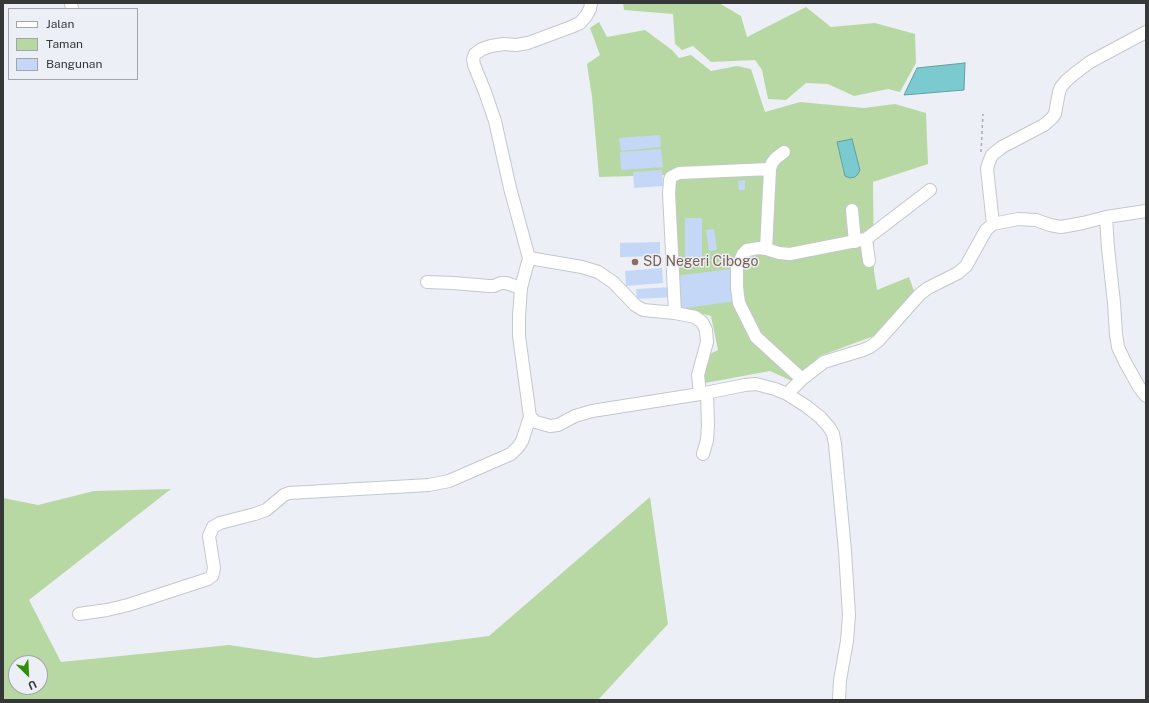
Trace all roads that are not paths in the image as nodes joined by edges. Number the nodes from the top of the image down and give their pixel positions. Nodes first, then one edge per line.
1 (591, 3) edge
2 (1146, 32) edge
3 (784, 152) dead end
4 (770, 169) junction
5 (930, 190) dead end
6 (852, 210) dead end
7 (1146, 210) edge
8 (1106, 217) junction
9 (994, 224) junction
10 (860, 240) junction
11 (766, 248) junction
12 (529, 258) junction
13 (869, 261) dead end
14 (427, 282) dead end
15 (521, 288) junction
16 (675, 313) junction
17 (802, 379) junction
18 (703, 394) junction
19 (787, 394) junction
20 (1146, 396) edge
21 (530, 417) junction
22 (703, 454) dead end
23 (79, 614) dead end
24 (839, 700) edge

1 - 12 street
2 - 9 street
3 - 4 street
4 - 11 street
4 - 16 street
5 - 10 street
6 - 10 street
7 - 8 street
8 - 9 street
8 - 20 street
9 - 17 street
10 - 11 street
10 - 13 street
11 - 17 street
12 - 15 street
12 - 16 street
14 - 15 street
15 - 21 street
16 - 18 street
17 - 19 street
18 - 19 street
18 - 21 street
18 - 22 street
19 - 24 street
21 - 23 street

